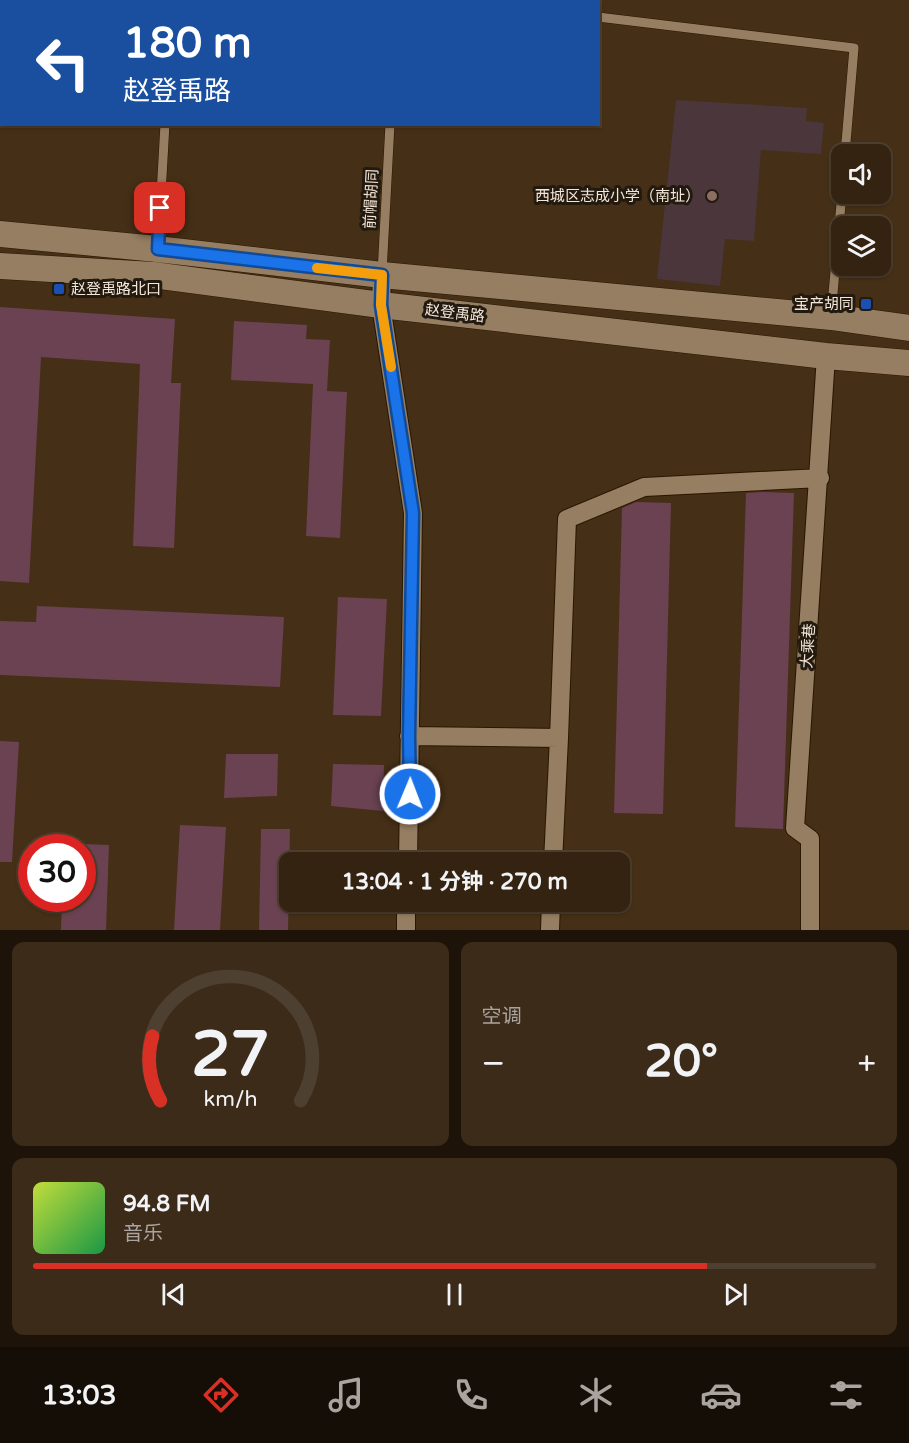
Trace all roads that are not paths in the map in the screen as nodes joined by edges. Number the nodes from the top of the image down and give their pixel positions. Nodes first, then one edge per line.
1 (600, 17) edge
2 (165, 126) edge
3 (390, 126) edge
4 (846, 144) edge
5 (841, 204) edge
6 (0, 234) edge
7 (158, 249) junction
8 (0, 266) edge
9 (382, 275) junction
10 (381, 305) junction
11 (831, 317) junction
12 (909, 328) edge
13 (826, 356) junction
14 (909, 363) edge
15 (819, 478) junction
16 (409, 736) junction
17 (559, 738) junction
18 (408, 852) edge
19 (553, 852) edge
20 (406, 912) edge
21 (551, 912) edge
22 (406, 930) edge
23 (550, 930) edge
24 (810, 930) edge

1 - 4 lane
2 - 7 lane
3 - 9 lane, 前帽胡同
5 - 11 lane
6 - 7 main road, 赵登禹路
7 - 9 main road, 赵登禹路
8 - 10 main road, 赵登禹路
9 - 10 street
9 - 11 main road, 赵登禹路
10 - 13 main road, 赵登禹路
10 - 16 street
11 - 12 main road, 赵登禹路
13 - 14 main road, 赵登禹路
13 - 15 street, 大乘巷
15 - 17 street
15 - 24 street, 大乘巷
16 - 17 street
16 - 18 street
17 - 19 street
20 - 22 street
21 - 23 street

